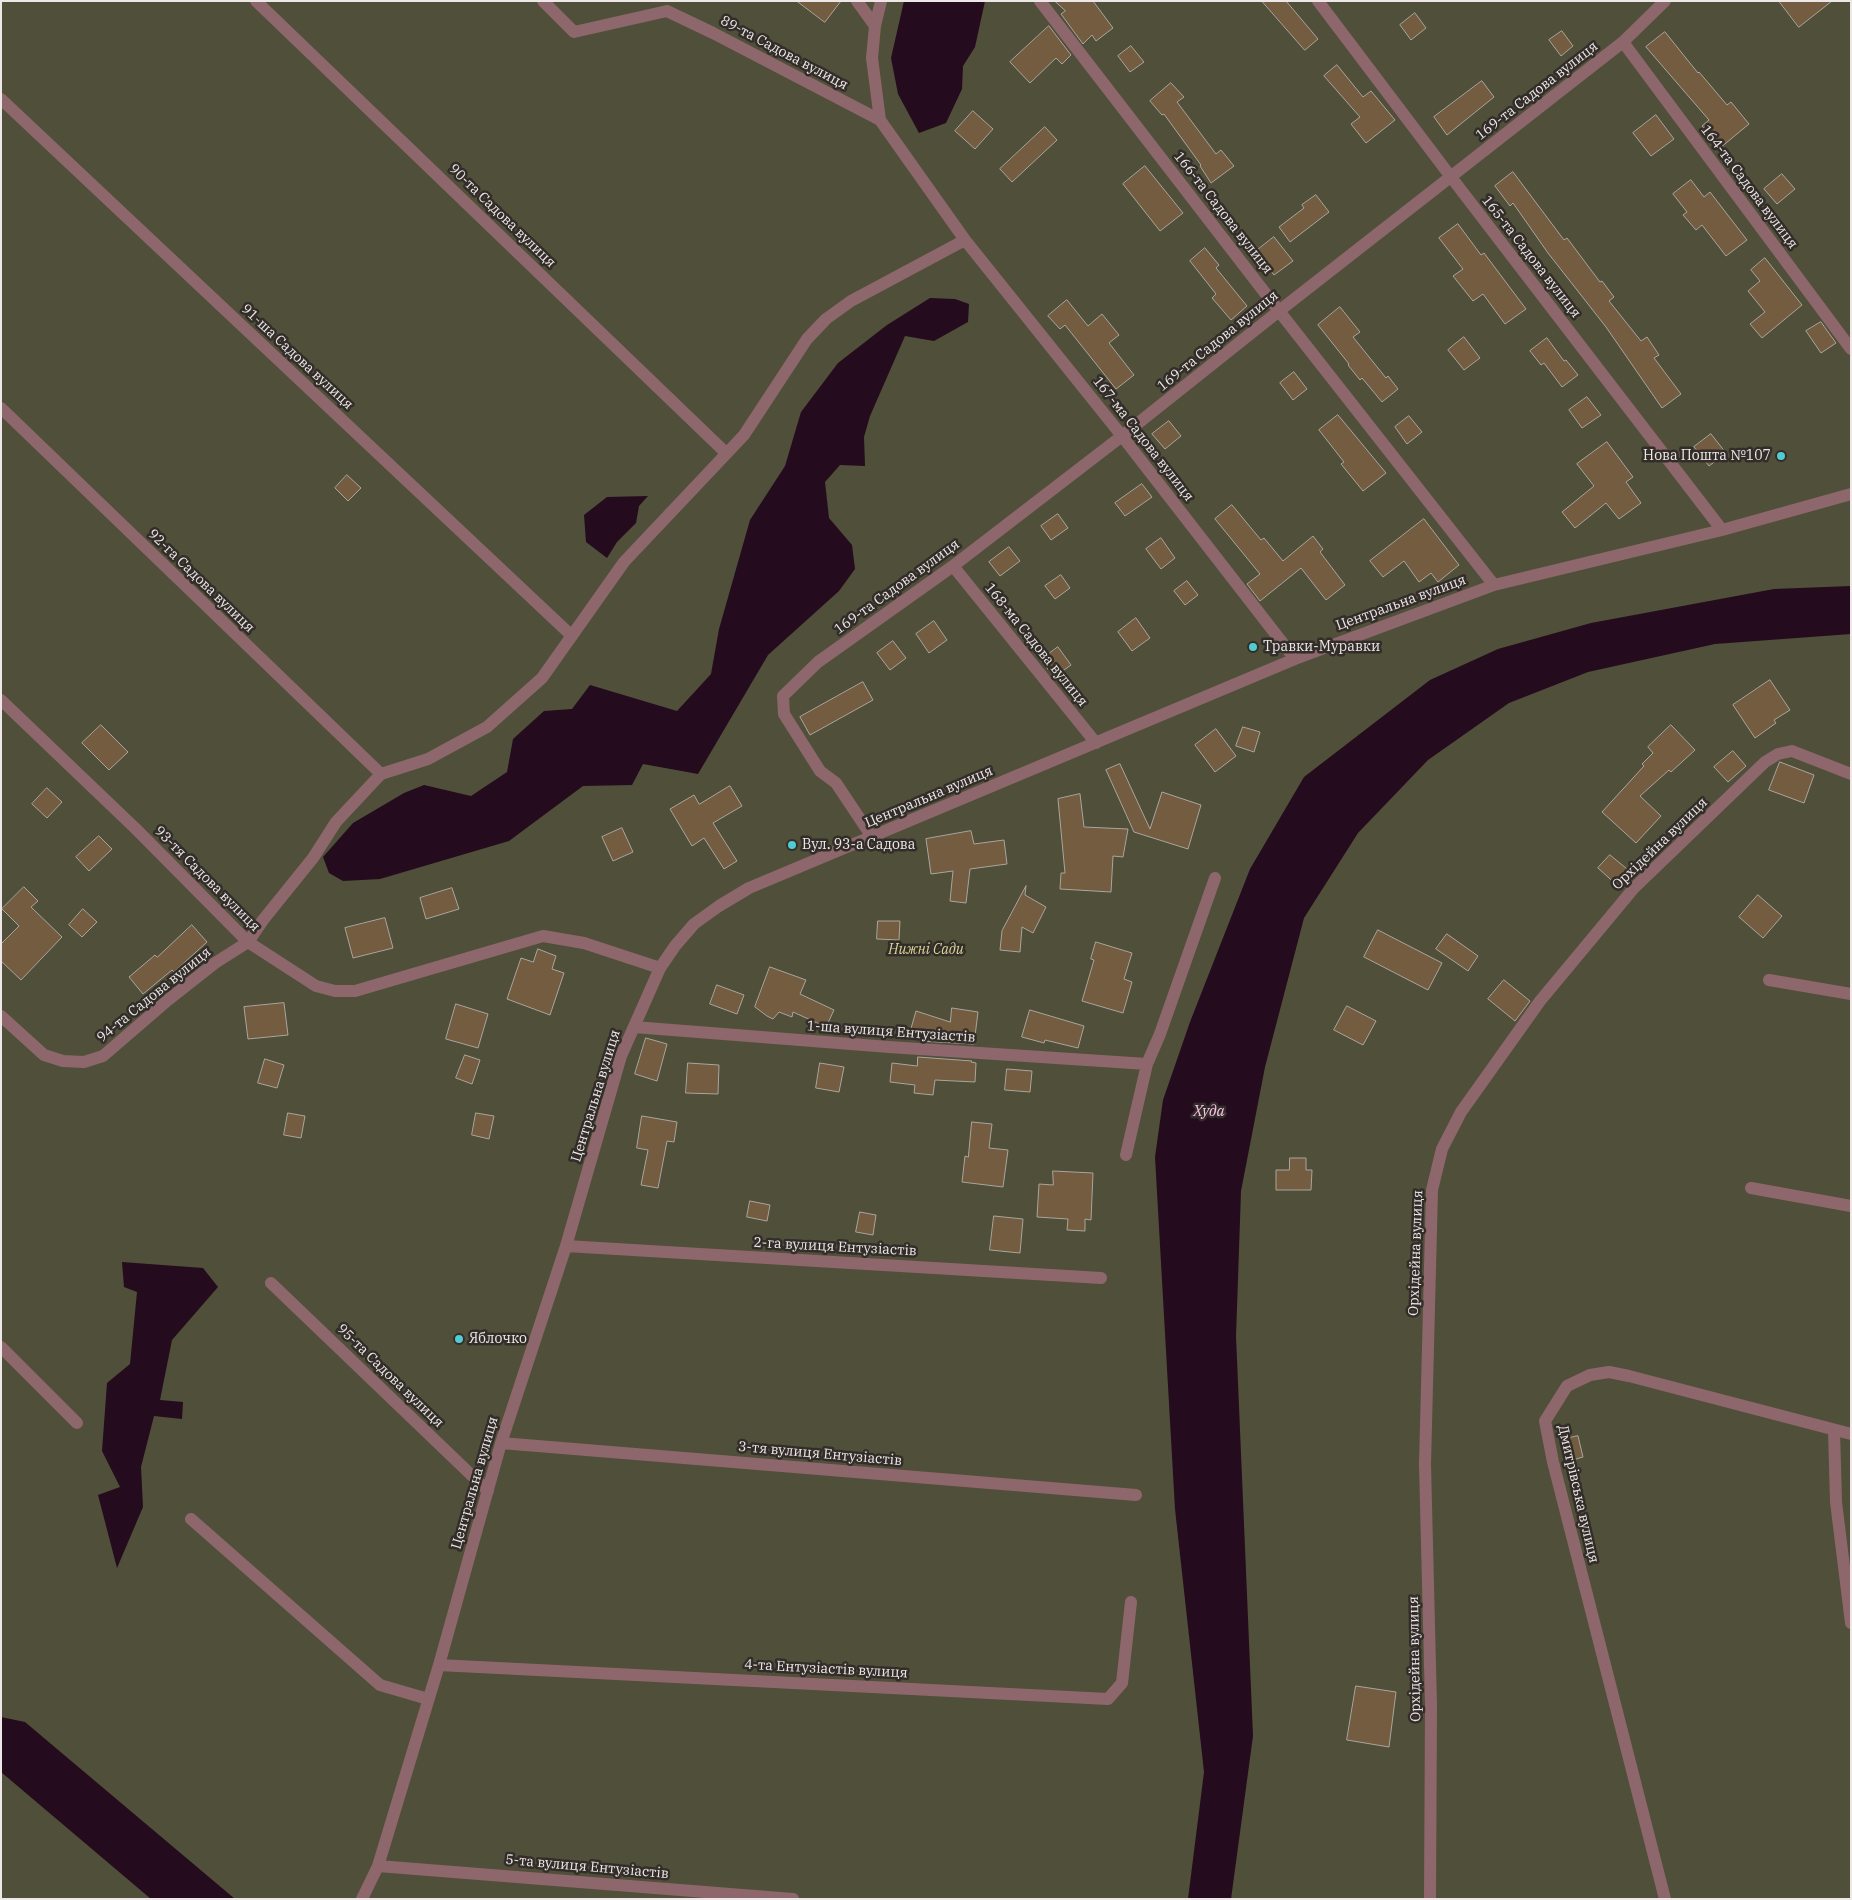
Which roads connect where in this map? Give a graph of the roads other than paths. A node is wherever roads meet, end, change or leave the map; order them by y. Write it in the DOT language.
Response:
graph roads {
  1 [pos="256,1"];
  2 [pos="542,1"];
  3 [pos="857,1"];
  4 [pos="881,1"];
  5 [pos="1040,1"];
  6 [pos="1318,1"];
  7 [pos="1665,1"];
  8 [pos="875,26"];
  9 [pos="1623,42"];
  10 [pos="1,99"];
  11 [pos="880,120"];
  12 [pos="1451,177"];
  13 [pos="965,240"];
  14 [pos="1279,311"];
  15 [pos="1851,349"];
  16 [pos="1,408"];
  17 [pos="1122,436"];
  18 [pos="726,452"];
  19 [pos="1851,494"];
  20 [pos="1722,530"];
  21 [pos="953,566"];
  22 [pos="1494,585"];
  23 [pos="572,636"];
  24 [pos="1295,659"];
  25 [pos="1,700"];
  26 [pos="1096,742"];
  27 [pos="381,774"];
  28 [pos="1851,774"];
  29 [pos="872,837"];
  30 [pos="1215,878"];
  31 [pos="248,942"];
  32 [pos="660,968"];
  33 [pos="1769,980"];
  34 [pos="1851,994"];
  35 [pos="1,1016"];
  36 [pos="634,1027"];
  37 [pos="1147,1064"];
  38 [pos="1126,1155"];
  39 [pos="1751,1188"];
  40 [pos="1851,1206"];
  41 [pos="566,1246"];
  42 [pos="1101,1278"];
  43 [pos="271,1283"];
  44 [pos="1,1347"];
  45 [pos="77,1423"];
  46 [pos="1834,1430"];
  47 [pos="1851,1434"];
  48 [pos="501,1443"];
  49 [pos="488,1491"];
  50 [pos="1136,1495"];
  51 [pos="191,1519"];
  52 [pos="1131,1602"];
  53 [pos="1851,1623"];
  54 [pos="439,1665"];
  55 [pos="428,1699"];
  56 [pos="378,1866"];
  57 [pos="362,1899"];
  58 [pos="793,1899"];
  59 [pos="1430,1899"];
  60 [pos="1665,1899"];
  1 -- 18 [label="street, 90-та Садова вулиця"];
  2 -- 11 [label="street, 89-та Садова вулиця"];
  3 -- 8 [label="street"];
  4 -- 8 [label="street"];
  5 -- 14 [label="street, 166-та Садова вулиця"];
  6 -- 12 [label="street, 165-та Садова вулиця"];
  7 -- 9 [label="street, 169-та Садова вулиця"];
  8 -- 11 [label="street"];
  9 -- 12 [label="street, 169-та Садова вулиця"];
  9 -- 15 [label="street, 164-та Садова вулиця"];
  10 -- 23 [label="street, 91-ша Садова вулиця"];
  11 -- 13 [label="street, 89-та Садова вулиця"];
  12 -- 14 [label="street, 169-та Садова вулиця"];
  12 -- 20 [label="street, 165-та Садова вулиця"];
  13 -- 17 [label="street, 167-ма Садова вулиця"];
  13 -- 18 [label="street"];
  14 -- 17 [label="street, 169-та Садова вулиця"];
  14 -- 22 [label="street, 166-та Садова вулиця"];
  16 -- 27 [label="street, 92-га Садова вулиця"];
  17 -- 21 [label="street, 169-та Садова вулиця"];
  17 -- 24 [label="street, 167-ма Садова вулиця"];
  18 -- 23 [label="street"];
  19 -- 20 [label="street, Центральна вулиця"];
  20 -- 22 [label="street, Центральна вулиця"];
  21 -- 26 [label="street, 168-ма Садова вулиця"];
  21 -- 29 [label="street, 169-та Садова вулиця"];
  22 -- 24 [label="street, Центральна вулиця"];
  23 -- 27 [label="street"];
  24 -- 26 [label="street, Центральна вулиця"];
  25 -- 31 [label="street, 93-тя Садова вулиця"];
  26 -- 29 [label="street, Центральна вулиця"];
  27 -- 31 [label="street"];
  28 -- 59 [label="street, Орхідейна вулиця"];
  29 -- 32 [label="street, Центральна вулиця"];
  30 -- 37 [label="street"];
  31 -- 32 [label="street, 93-тя Садова вулиця"];
  31 -- 35 [label="street, 94-та Садова вулиця"];
  32 -- 36 [label="street, Центральна вулиця"];
  33 -- 34 [label="street"];
  36 -- 37 [label="street, 1-ша вулиця Ентузіастів"];
  36 -- 41 [label="street, Центральна вулиця"];
  37 -- 38 [label="street"];
  39 -- 40 [label="street"];
  41 -- 42 [label="street, 2-га вулиця Ентузіастів"];
  41 -- 48 [label="street, Центральна вулиця"];
  43 -- 49 [label="street, 95-та Садова вулиця"];
  44 -- 45 [label="street"];
  46 -- 47 [label="street, Дмитрівська вулиця"];
  46 -- 53 [label="street"];
  46 -- 60 [label="street, Дмитрівська вулиця"];
  48 -- 49 [label="street, Центральна вулиця"];
  48 -- 50 [label="street, 3-тя вулиця Ентузіастів"];
  49 -- 54 [label="street, Центральна вулиця"];
  51 -- 55 [label="street"];
  52 -- 54 [label="street, 4-та Ентузіастів вулиця"];
  54 -- 55 [label="street, Центральна вулиця"];
  55 -- 56 [label="street, Центральна вулиця"];
  56 -- 57 [label="street, Центральна вулиця"];
  56 -- 58 [label="street, 5-та вулиця Ентузіастів"];
}
